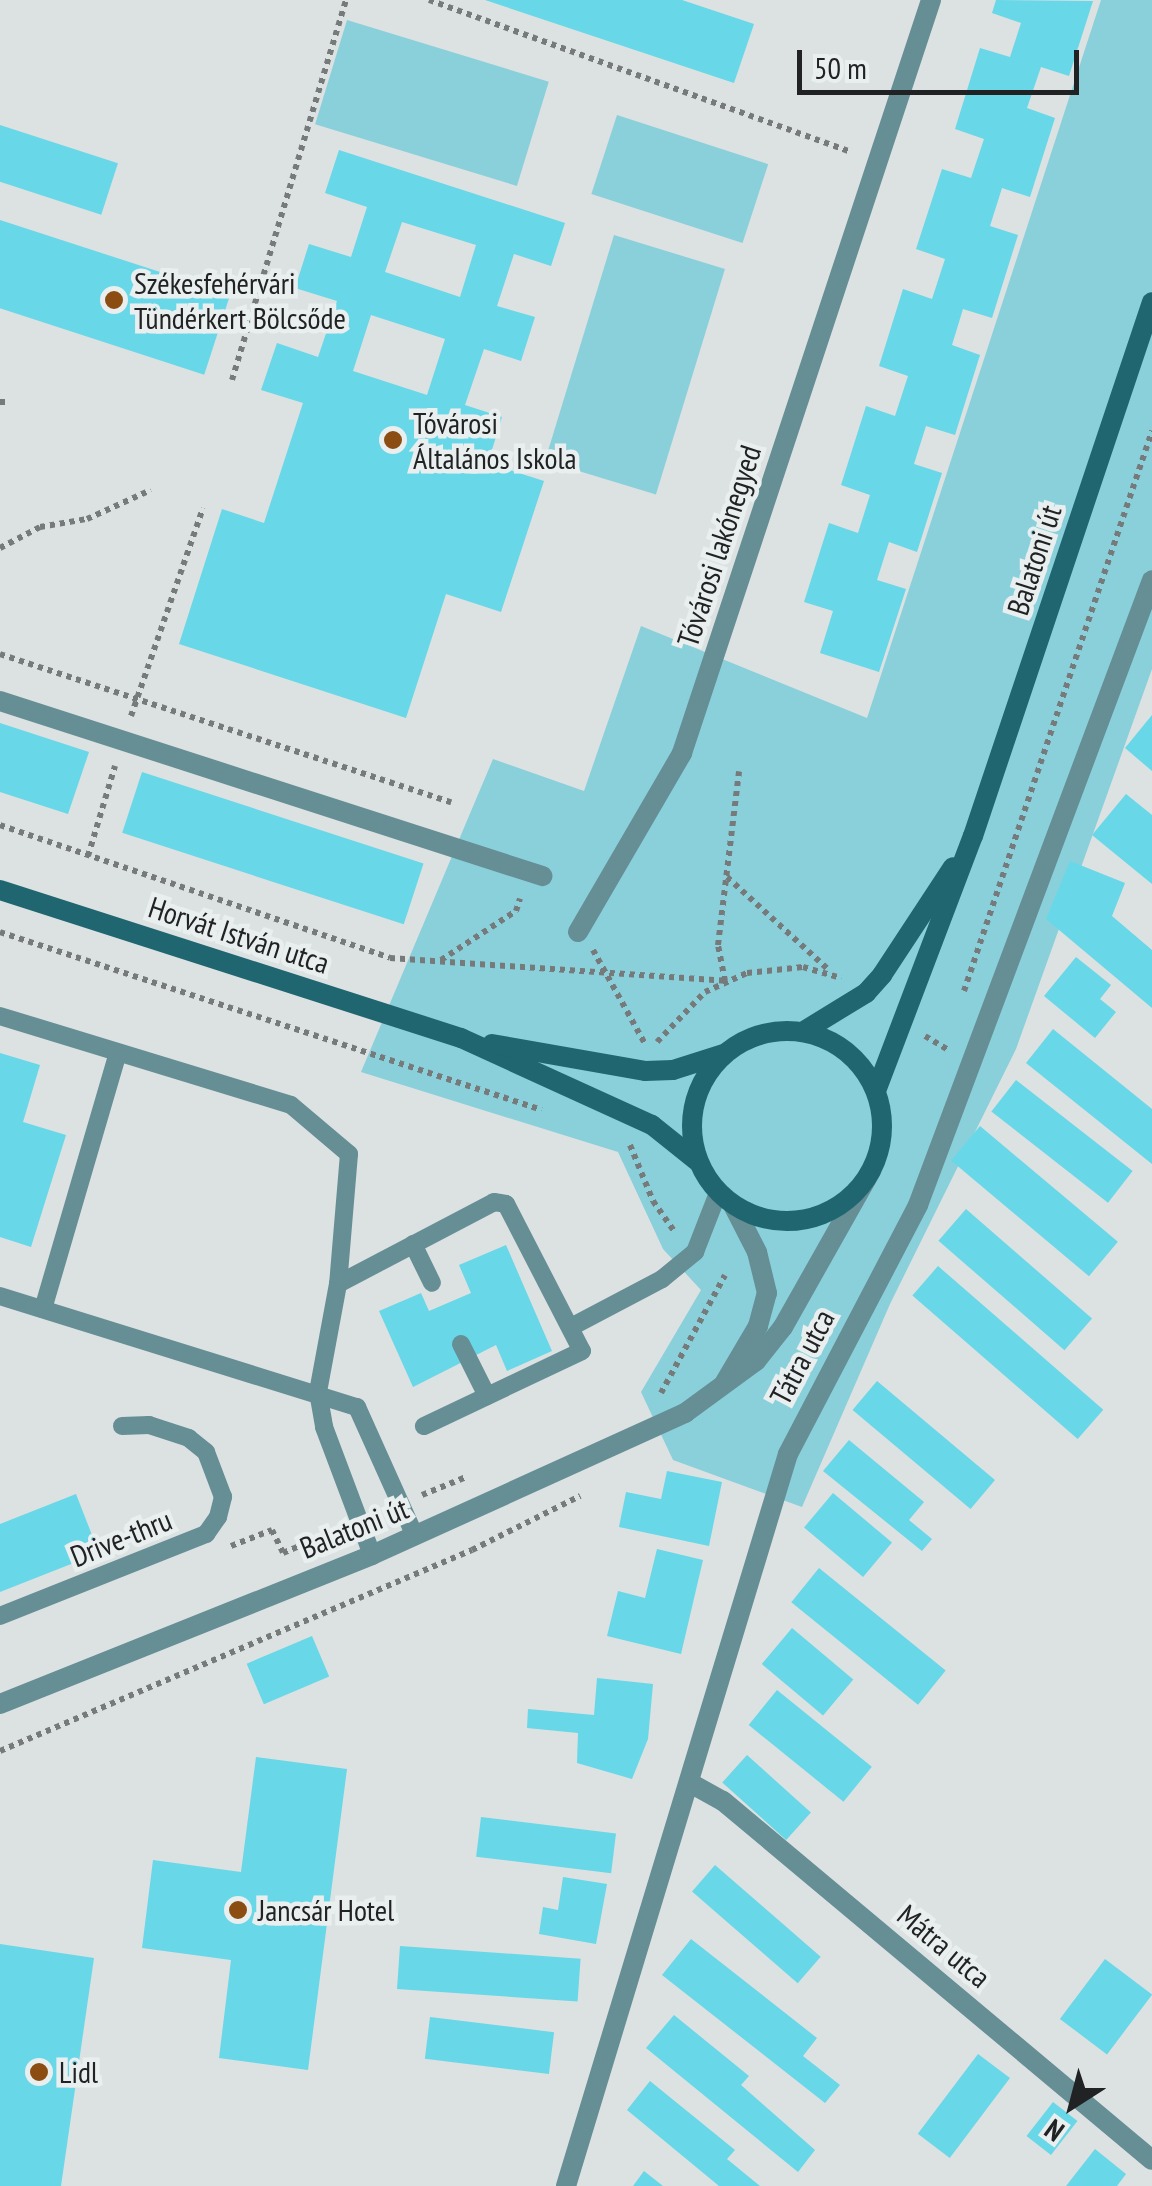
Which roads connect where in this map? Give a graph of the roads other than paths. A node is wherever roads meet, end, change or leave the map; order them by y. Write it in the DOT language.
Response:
graph roads {
  1 [pos="932,0"];
  2 [pos="1152,302"];
  3 [pos="1152,580"];
  4 [pos="0,701"];
  5 [pos="973,836"];
  6 [pos="535,874"];
  7 [pos="0,890"];
  8 [pos="578,932"];
  9 [pos="0,1016"];
  10 [pos="804,1031"];
  11 [pos="460,1038"];
  12 [pos="118,1052"];
  13 [pos="729,1052"];
  14 [pos="876,1091"];
  15 [pos="697,1161"];
  16 [pos="871,1171"];
  17 [pos="726,1199"];
  18 [pos="413,1244"];
  19 [pos="432,1283"];
  20 [pos="338,1284"];
  21 [pos="0,1296"];
  22 [pos="43,1308"];
  23 [pos="571,1327"];
  24 [pos="461,1344"];
  25 [pos="722,1388"];
  26 [pos="318,1392"];
  27 [pos="487,1396"];
  28 [pos="122,1426"];
  29 [pos="424,1426"];
  30 [pos="415,1536"];
  31 [pos="372,1555"];
  32 [pos="0,1616"];
  33 [pos="0,1704"];
  34 [pos="692,1784"];
  35 [pos="1152,2160"];
  36 [pos="566,2186"];
  1 -- 8 [label="street, Tóvárosi lakónegyed"];
  2 -- 5 [label="main road, Balatoni út"];
  3 -- 34 [label="street, Tátra utca"];
  4 -- 6 [label="street"];
  5 -- 10 [label="main road, Balatoni út"];
  5 -- 14 [label="main road, Balatoni út"];
  7 -- 11 [label="main road, Horvát István utca"];
  9 -- 12 [label="lane"];
  10 -- 13 [label="main road"];
  10 -- 14 [label="main road"];
  11 -- 13 [label="main road, Horvát István utca"];
  11 -- 15 [label="main road, Horvát István utca"];
  12 -- 20 [label="lane"];
  12 -- 22 [label="lane"];
  13 -- 15 [label="main road"];
  14 -- 16 [label="main road"];
  15 -- 17 [label="main road"];
  16 -- 17 [label="main road"];
  16 -- 25 [label="street, Balatoni út"];
  17 -- 23 [label="lane"];
  17 -- 25 [label="street, Balatoni út"];
  18 -- 19 [label="lane"];
  18 -- 20 [label="lane"];
  18 -- 23 [label="lane"];
  20 -- 26 [label="lane"];
  21 -- 22 [label="lane"];
  22 -- 26 [label="lane"];
  23 -- 27 [label="lane"];
  24 -- 27 [label="lane"];
  25 -- 30 [label="street, Balatoni út"];
  26 -- 30 [label="lane"];
  26 -- 31 [label="lane"];
  27 -- 29 [label="lane"];
  28 -- 32 [label="lane, Drive-thru"];
  30 -- 31 [label="street, Balatoni út"];
  31 -- 33 [label="street, Balatoni út"];
  34 -- 35 [label="street, Mátra utca"];
  34 -- 36 [label="street, Tátra utca"];
}
